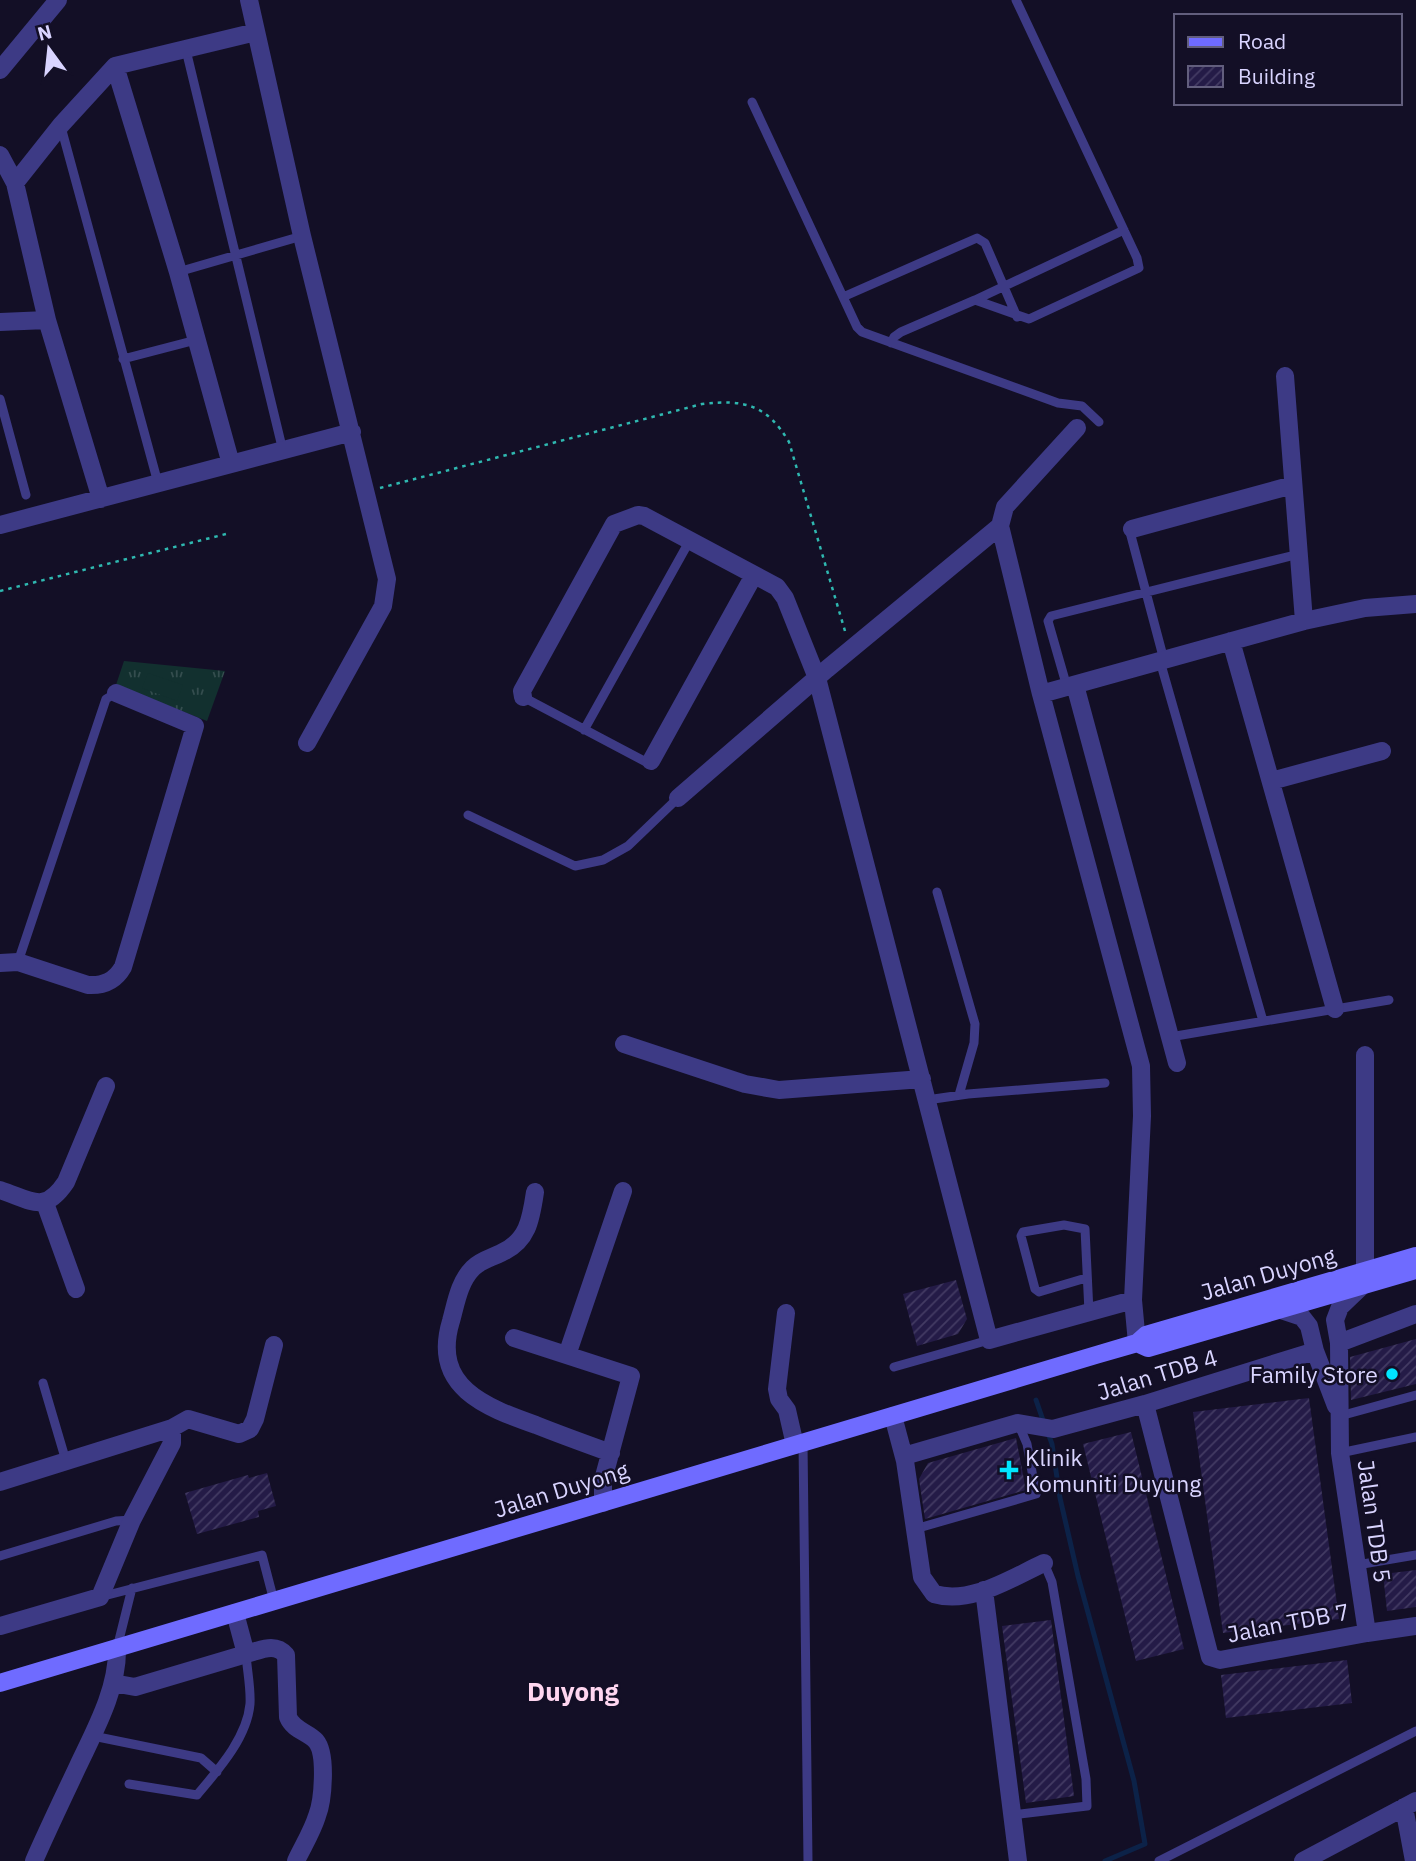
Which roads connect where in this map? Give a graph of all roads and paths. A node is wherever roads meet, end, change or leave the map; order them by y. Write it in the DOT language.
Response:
graph roads {
  1 [pos="58,0"];
  2 [pos="249,0"];
  3 [pos="1016,0"];
  4 [pos="256,32"];
  5 [pos="186,50"];
  6 [pos="115,66"];
  7 [pos="0,71"];
  8 [pos="752,102"];
  9 [pos="61,125"];
  10 [pos="0,155"];
  11 [pos="15,183"];
  12 [pos="1124,230"];
  13 [pos="302,236"];
  14 [pos="235,256"];
  15 [pos="178,272"];
  16 [pos="1003,287"];
  17 [pos="843,297"];
  18 [pos="975,300"];
  19 [pos="1017,317"];
  20 [pos="47,320"];
  21 [pos="0,322"];
  22 [pos="196,340"];
  23 [pos="891,343"];
  24 [pos="123,359"];
  25 [pos="1285,376"];
  26 [pos="0,399"];
  27 [pos="1099,422"];
  28 [pos="1077,428"];
  29 [pos="352,432"];
  30 [pos="283,451"];
  31 [pos="230,464"];
  32 [pos="158,483"];
  33 [pos="1293,485"];
  34 [pos="26,495"];
  35 [pos="368,496"];
  36 [pos="101,499"];
  37 [pos="0,525"];
  38 [pos="1000,526"];
  39 [pos="1132,529"];
  40 [pos="226,534"];
  41 [pos="690,540"];
  42 [pos="1299,554"];
  43 [pos="754,575"];
  44 [pos="0,591"];
  45 [pos="1146,592"];
  46 [pos="1416,604"];
  47 [pos="1304,621"];
  48 [pos="1231,641"];
  49 [pos="849,651"];
  50 [pos="1162,660"];
  51 [pos="822,674"];
  52 [pos="1071,686"];
  53 [pos="116,693"];
  54 [pos="1041,694"];
  55 [pos="523,697"];
  56 [pos="584,730"];
  57 [pos="307,743"];
  58 [pos="1382,751"];
  59 [pos="651,761"];
  60 [pos="1271,781"];
  61 [pos="678,797"];
  62 [pos="468,815"];
  63 [pos="937,892"];
  64 [pos="9,962"];
  65 [pos="1389,1000"];
  66 [pos="1335,1009"];
  67 [pos="1263,1021"];
  68 [pos="1170,1037"];
  69 [pos="625,1044"];
  70 [pos="1365,1055"];
  71 [pos="1177,1063"];
  72 [pos="922,1079"];
  73 [pos="1105,1083"];
  74 [pos="106,1086"];
  75 [pos="959,1095"];
  76 [pos="927,1100"];
  77 [pos="0,1190"];
  78 [pos="623,1191"];
  79 [pos="536,1192"];
  80 [pos="45,1203"];
  81 [pos="1416,1256"];
  82 [pos="1416,1270"];
  83 [pos="1086,1278"];
  84 [pos="1364,1278"];
  85 [pos="76,1289"];
  86 [pos="1133,1300"];
  87 [pos="1281,1310"];
  88 [pos="1088,1312"];
  89 [pos="786,1313"];
  90 [pos="1416,1314"];
  91 [pos="514,1338"];
  92 [pos="989,1340"];
  93 [pos="1137,1343"];
  94 [pos="1339,1343"];
  95 [pos="274,1345"];
  96 [pos="1315,1351"];
  97 [pos="567,1355"];
  98 [pos="894,1367"];
  99 [pos="43,1383"];
  100 [pos="1416,1395"];
  101 [pos="1145,1404"];
  102 [pos="892,1416"];
  103 [pos="1340,1416"];
  104 [pos="1018,1423"];
  105 [pos="172,1427"];
  106 [pos="1416,1437"];
  107 [pos="799,1444"];
  108 [pos="611,1453"];
  109 [pos="1340,1453"];
  110 [pos="904,1456"];
  111 [pos="66,1461"];
  112 [pos="0,1482"];
  113 [pos="603,1503"];
  114 [pos="132,1520"];
  115 [pos="915,1530"];
  116 [pos="1416,1555"];
  117 [pos="0,1556"];
  118 [pos="1044,1563"];
  119 [pos="1357,1565"];
  120 [pos="132,1588"];
  121 [pos="984,1590"];
  122 [pos="100,1597"];
  123 [pos="274,1601"];
  124 [pos="235,1613"];
  125 [pos="0,1626"];
  126 [pos="1416,1626"];
  127 [pos="1367,1633"];
  128 [pos="117,1648"];
  129 [pos="246,1654"];
  130 [pos="0,1683"];
  131 [pos="113,1683"];
  132 [pos="1416,1731"];
  133 [pos="93,1736"];
  134 [pos="217,1772"];
  135 [pos="129,1784"];
  136 [pos="1410,1804"];
  137 [pos="1012,1815"];
  138 [pos="34,1861"];
  139 [pos="296,1861"];
  140 [pos="808,1861"];
  141 [pos="1018,1861"];
  142 [pos="1159,1861"];
  143 [pos="1303,1861"];
  144 [pos="1414,1861"];
  1 -- 7 [label="street"];
  2 -- 4 [label="street"];
  3 -- 12 [label="lane"];
  4 -- 5 [label="street"];
  4 -- 13 [label="street"];
  5 -- 6 [label="street"];
  5 -- 14 [label="lane"];
  6 -- 9 [label="street"];
  6 -- 15 [label="street"];
  8 -- 17 [label="lane"];
  9 -- 11 [label="street"];
  9 -- 24 [label="lane"];
  10 -- 11 [label="street"];
  11 -- 20 [label="street"];
  12 -- 16 [label="lane"];
  12 -- 19 [label="lane"];
  13 -- 14 [label="lane"];
  13 -- 29 [label="street"];
  14 -- 15 [label="lane"];
  14 -- 30 [label="lane"];
  15 -- 22 [label="street"];
  16 -- 17 [label="lane"];
  16 -- 18 [label="lane"];
  16 -- 19 [label="lane"];
  17 -- 23 [label="lane"];
  18 -- 19 [label="lane"];
  18 -- 23 [label="lane"];
  20 -- 21 [label="street"];
  20 -- 36 [label="street"];
  22 -- 24 [label="lane"];
  22 -- 31 [label="street"];
  23 -- 27 [label="lane"];
  24 -- 32 [label="lane"];
  25 -- 33 [label="street"];
  26 -- 34 [label="lane"];
  28 -- 38 [label="street"];
  29 -- 30 [label="street"];
  29 -- 35 [label="street"];
  30 -- 31 [label="street"];
  31 -- 32 [label="street"];
  32 -- 36 [label="street"];
  33 -- 39 [label="street"];
  33 -- 42 [label="street"];
  35 -- 49 [label="path"];
  35 -- 57 [label="street"];
  36 -- 37 [label="street"];
  38 -- 49 [label="street"];
  38 -- 54 [label="street"];
  39 -- 45 [label="lane"];
  40 -- 44 [label="path"];
  41 -- 43 [label="street"];
  41 -- 55 [label="street"];
  41 -- 56 [label="lane"];
  42 -- 45 [label="lane"];
  42 -- 47 [label="street"];
  43 -- 51 [label="street"];
  43 -- 59 [label="street"];
  45 -- 50 [label="lane"];
  45 -- 52 [label="lane"];
  46 -- 47 [label="street"];
  47 -- 48 [label="street"];
  48 -- 50 [label="street"];
  48 -- 60 [label="street"];
  49 -- 51 [label="street"];
  50 -- 52 [label="street"];
  50 -- 67 [label="lane"];
  51 -- 61 [label="street"];
  51 -- 72 [label="street"];
  52 -- 54 [label="street"];
  52 -- 68 [label="street"];
  53 -- 64 [label="lane"];
  53 -- 64 [label="street"];
  54 -- 86 [label="street"];
  55 -- 56 [label="lane"];
  56 -- 59 [label="lane"];
  58 -- 60 [label="street"];
  60 -- 66 [label="street"];
  61 -- 62 [label="lane"];
  63 -- 75 [label="lane"];
  65 -- 66 [label="lane"];
  66 -- 67 [label="lane"];
  67 -- 68 [label="lane"];
  68 -- 71 [label="street"];
  69 -- 72 [label="street"];
  70 -- 84 [label="street"];
  72 -- 76 [label="street"];
  73 -- 75 [label="lane"];
  74 -- 80 [label="street"];
  75 -- 76 [label="lane"];
  76 -- 92 [label="street"];
  77 -- 80 [label="street"];
  78 -- 97 [label="street"];
  79 -- 108 [label="street"];
  80 -- 85 [label="street"];
  81 -- 84 [label="main road, Jalan Duyong"];
  82 -- 84 [label="main road, Jalan Duyong"];
  83 -- 83 [label="lane"];
  83 -- 88 [label="lane"];
  84 -- 87 [label="main road, Jalan Duyong"];
  84 -- 93 [label="main road, Jalan Duyong"];
  84 -- 94 [label="street, Jalan TDB 5"];
  86 -- 88 [label="street"];
  86 -- 93 [label="street"];
  87 -- 93 [label="main road, Jalan Duyong"];
  87 -- 96 [label="street"];
  88 -- 92 [label="street"];
  89 -- 107 [label="street"];
  90 -- 94 [label="street"];
  91 -- 97 [label="street"];
  92 -- 98 [label="lane"];
  93 -- 102 [label="main road, Jalan Duyong"];
  94 -- 103 [label="street, Jalan TDB 5"];
  95 -- 105 [label="street"];
  96 -- 101 [label="street, Jalan TDB 4"];
  96 -- 103 [label="street"];
  97 -- 108 [label="street"];
  99 -- 111 [label="lane"];
  100 -- 103 [label="lane"];
  101 -- 104 [label="street, Jalan TDB 4"];
  101 -- 127 [label="street, Jalan TDB 7"];
  102 -- 107 [label="main road, Jalan Duyong"];
  102 -- 110 [label="street"];
  103 -- 109 [label="street, Jalan TDB 5"];
  104 -- 110 [label="street"];
  104 -- 115 [label="lane"];
  105 -- 111 [label="street"];
  105 -- 114 [label="street"];
  106 -- 109 [label="lane"];
  107 -- 113 [label="main road, Jalan Duyong"];
  107 -- 140 [label="lane"];
  108 -- 113 [label="street"];
  109 -- 119 [label="street, Jalan TDB 5"];
  110 -- 115 [label="street"];
  111 -- 112 [label="street"];
  113 -- 123 [label="main road, Jalan Duyong"];
  114 -- 117 [label="lane"];
  114 -- 122 [label="street"];
  115 -- 121 [label="street"];
  116 -- 119 [label="lane"];
  118 -- 121 [label="street"];
  118 -- 137 [label="lane"];
  119 -- 127 [label="street, Jalan TDB 5"];
  120 -- 122 [label="lane"];
  120 -- 123 [label="lane"];
  120 -- 128 [label="lane"];
  121 -- 137 [label="street"];
  122 -- 125 [label="street"];
  123 -- 124 [label="main road, Jalan Duyong"];
  124 -- 128 [label="main road, Jalan Duyong"];
  124 -- 129 [label="street"];
  126 -- 127 [label="street, Jalan TDB 7"];
  128 -- 130 [label="main road, Jalan Duyong"];
  128 -- 131 [label="street"];
  129 -- 131 [label="street"];
  129 -- 134 [label="lane"];
  129 -- 139 [label="street"];
  131 -- 133 [label="street"];
  132 -- 142 [label="lane"];
  133 -- 134 [label="lane"];
  133 -- 138 [label="street"];
  134 -- 135 [label="lane"];
  136 -- 143 [label="street"];
  136 -- 144 [label="street"];
  137 -- 141 [label="street"];
}
